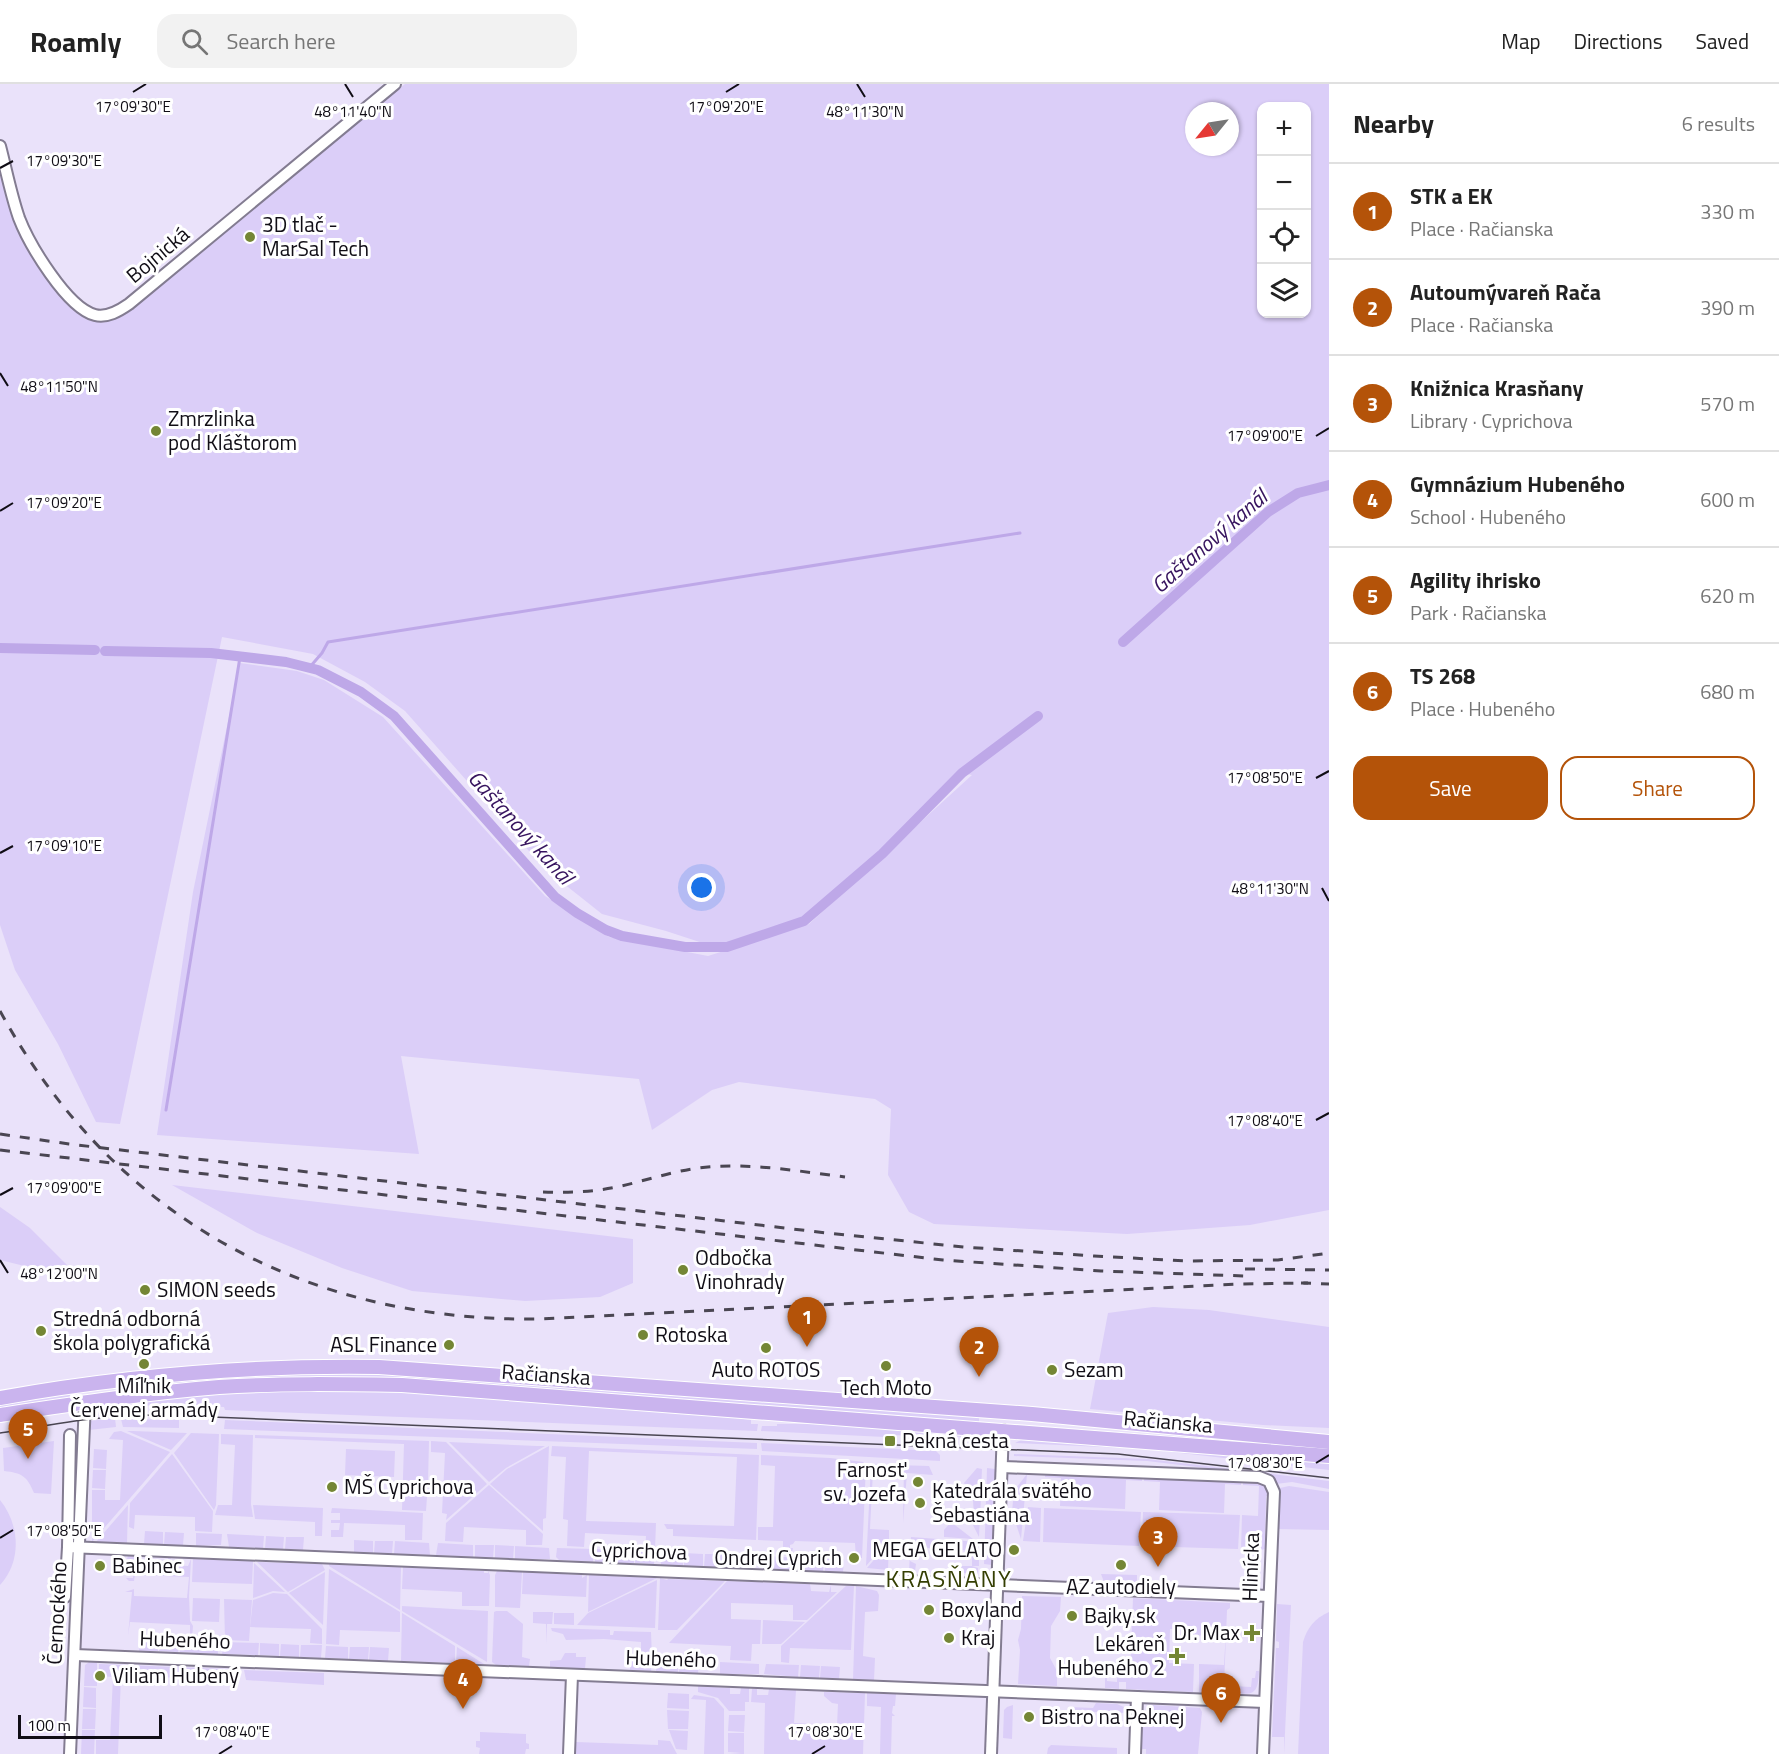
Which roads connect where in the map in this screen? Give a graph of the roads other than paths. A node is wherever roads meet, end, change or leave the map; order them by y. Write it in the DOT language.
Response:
graph roads {
  1 [pos="395,84"];
  2 [pos="0,146"];
  3 [pos="85,1384"];
  4 [pos="0,1398"];
  5 [pos="85,1402"];
  6 [pos="982,1411"];
  7 [pos="1032,1414"];
  8 [pos="0,1415"];
  9 [pos="1003,1430"];
  10 [pos="70,1436"];
  11 [pos="1329,1442"];
  12 [pos="1329,1456"];
  13 [pos="1002,1467"];
  14 [pos="73,1548"];
  15 [pos="997,1585"];
  16 [pos="1269,1596"];
  17 [pos="64,1597"];
  18 [pos="75,1655"];
  19 [pos="572,1675"];
  20 [pos="993,1691"];
  21 [pos="1137,1697"];
  22 [pos="1265,1702"];
  23 [pos="70,1754"];
  24 [pos="569,1754"];
  25 [pos="991,1754"];
  26 [pos="1135,1754"];
  27 [pos="1263,1754"];
  1 -- 2 [label="street, Bojnická"];
  3 -- 4 [label="main road, Račianska"];
  3 -- 5 [label="main road"];
  3 -- 6 [label="main road, Račianska"];
  5 -- 8 [label="main road, Račianska"];
  5 -- 9 [label="main road, Račianska"];
  5 -- 14 [label="street, Černockého"];
  6 -- 7 [label="main road, Račianska"];
  6 -- 9 [label="main road"];
  7 -- 9 [label="main road"];
  7 -- 11 [label="main road, Račianska"];
  9 -- 12 [label="main road, Račianska"];
  9 -- 13 [label="street"];
  10 -- 14 [label="street"];
  13 -- 15 [label="street"];
  13 -- 16 [label="street, Hlinícka"];
  14 -- 15 [label="street, Cyprichova"];
  14 -- 17 [label="street"];
  14 -- 18 [label="street, Černockého"];
  15 -- 16 [label="street, Cyprichova"];
  15 -- 20 [label="street"];
  16 -- 22 [label="street, Hlinícka"];
  18 -- 19 [label="street, Hubeného"];
  18 -- 23 [label="street, Černockého"];
  19 -- 20 [label="street, Hubeného"];
  19 -- 24 [label="street"];
  20 -- 21 [label="street, Hubeného"];
  20 -- 25 [label="street"];
  21 -- 22 [label="street, Hubeného"];
  21 -- 26 [label="street"];
  22 -- 27 [label="street, Hlinícka"];
}
